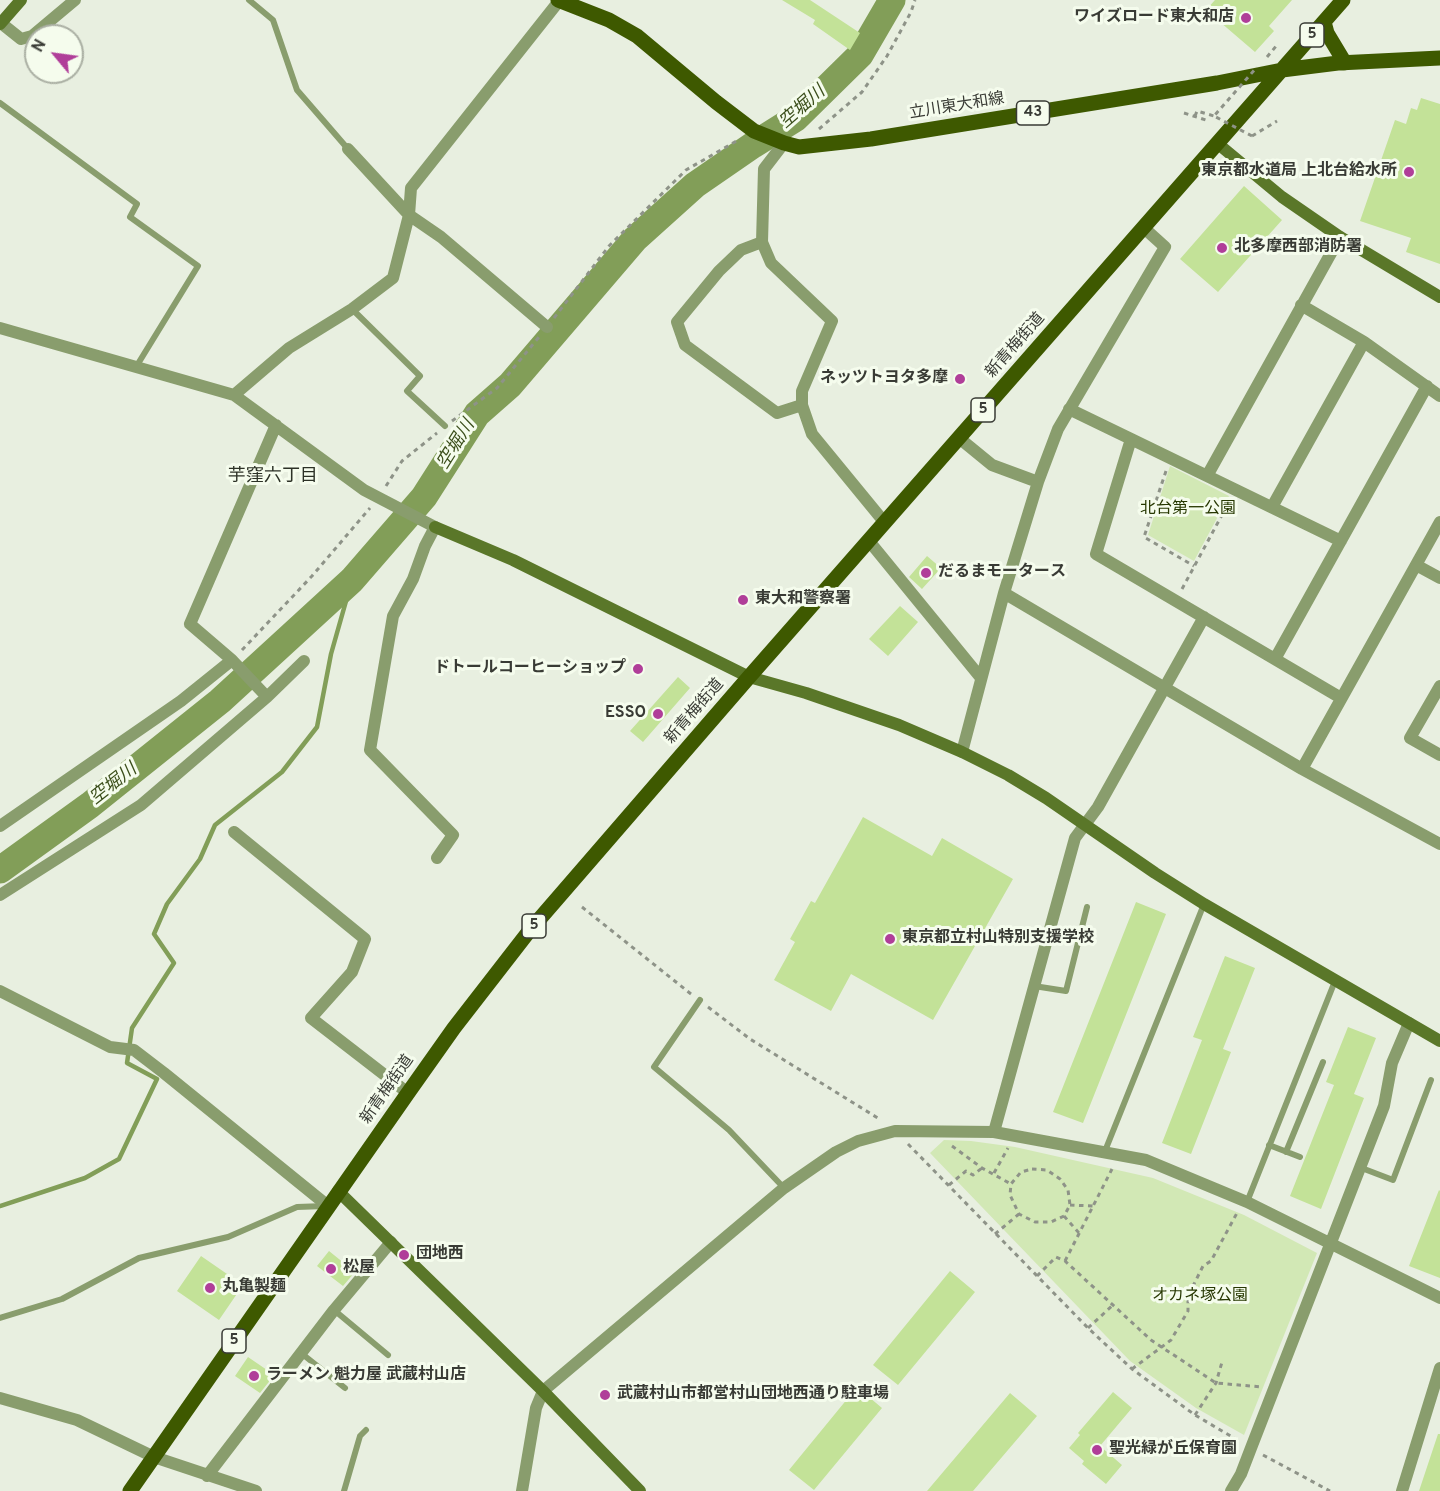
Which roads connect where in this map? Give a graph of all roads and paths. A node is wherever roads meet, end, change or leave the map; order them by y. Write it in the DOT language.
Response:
graph roads {
  1 [pos="21,0"];
  2 [pos="75,0"];
  3 [pos="249,0"];
  4 [pos="915,0"];
  5 [pos="1342,0"];
  6 [pos="559,1"];
  7 [pos="585,4"];
  8 [pos="1324,22"];
  9 [pos="0,23"];
  10 [pos="1440,58"];
  11 [pos="1345,63"];
  12 [pos="1257,68"];
  13 [pos="1282,70"];
  14 [pos="0,103"];
  15 [pos="1184,113"];
  16 [pos="1195,116"];
  17 [pos="1214,116"];
  18 [pos="1206,120"];
  19 [pos="1277,121"];
  20 [pos="754,131"];
  21 [pos="784,143"];
  22 [pos="1217,143"];
  23 [pos="799,147"];
  24 [pos="348,149"];
  25 [pos="409,215"];
  26 [pos="1144,228"];
  27 [pos="1340,237"];
  28 [pos="762,242"];
  29 [pos="1440,297"];
  30 [pos="1301,305"];
  31 [pos="352,309"];
  32 [pos="548,327"];
  33 [pos="0,328"];
  34 [pos="1364,342"];
  35 [pos="136,367"];
  36 [pos="1427,386"];
  37 [pos="234,395"];
  38 [pos="1440,396"];
  39 [pos="802,405"];
  40 [pos="1069,409"];
  41 [pos="276,425"];
  42 [pos="445,426"];
  43 [pos="959,438"];
  44 [pos="1131,439"];
  45 [pos="1170,458"];
  46 [pos="1207,476"];
  47 [pos="1038,482"];
  48 [pos="1236,490"];
  49 [pos="381,499"];
  50 [pos="1272,507"];
  51 [pos="1440,522"];
  52 [pos="885,523"];
  53 [pos="435,527"];
  54 [pos="869,541"];
  55 [pos="1341,541"];
  56 [pos="1416,565"];
  57 [pos="1194,566"];
  58 [pos="1440,578"];
  59 [pos="1004,593"];
  60 [pos="1176,601"];
  61 [pos="1204,617"];
  62 [pos="1275,659"];
  63 [pos="232,660"];
  64 [pos="304,661"];
  65 [pos="749,677"];
  66 [pos="981,678"];
  67 [pos="1440,686"];
  68 [pos="1165,689"];
  69 [pos="267,697"];
  70 [pos="1341,698"];
  71 [pos="962,752"];
  72 [pos="1440,755"];
  73 [pos="1302,769"];
  74 [pos="1084,825"];
  75 [pos="0,826"];
  76 [pos="234,832"];
  77 [pos="1439,842"];
  78 [pos="437,858"];
  79 [pos="0,895"];
  80 [pos="1204,904"];
  81 [pos="582,907"];
  82 [pos="1087,907"];
  83 [pos="1335,981"];
  84 [pos="1034,986"];
  85 [pos="0,991"];
  86 [pos="700,1000"];
  87 [pos="1409,1023"];
  88 [pos="1440,1041"];
  89 [pos="1323,1062"];
  90 [pos="1431,1080"];
  91 [pos="408,1093"];
  92 [pos="895,1131"];
  93 [pos="994,1132"];
  94 [pos="944,1140"];
  95 [pos="1269,1145"];
  96 [pos="1009,1146"];
  97 [pos="1105,1151"];
  98 [pos="1286,1152"];
  99 [pos="1300,1157"];
  100 [pos="1359,1167"];
  101 [pos="981,1168"];
  102 [pos="1112,1169"];
  103 [pos="994,1173"];
  104 [pos="1011,1184"];
  105 [pos="949,1185"];
  106 [pos="784,1188"];
  107 [pos="338,1191"];
  108 [pos="1247,1202"];
  109 [pos="1070,1205"];
  110 [pos="328,1206"];
  111 [pos="1093,1206"];
  112 [pos="1238,1213"];
  113 [pos="1019,1214"];
  114 [pos="1064,1216"];
  115 [pos="995,1233"];
  116 [pos="1079,1233"];
  117 [pos="391,1242"];
  118 [pos="1331,1244"];
  119 [pos="1065,1261"];
  120 [pos="1037,1276"];
  121 [pos="1440,1298"];
  122 [pos="1113,1305"];
  123 [pos="334,1310"];
  124 [pos="0,1318"];
  125 [pos="1088,1328"];
  126 [pos="1161,1346"];
  127 [pos="301,1352"];
  128 [pos="388,1355"];
  129 [pos="1222,1362"];
  130 [pos="1440,1368"];
  131 [pos="1132,1369"];
  132 [pos="1216,1383"];
  133 [pos="345,1388"];
  134 [pos="1264,1388"];
  135 [pos="543,1391"];
  136 [pos="0,1398"];
  137 [pos="1195,1415"];
  138 [pos="366,1430"];
  139 [pos="1251,1448"];
  140 [pos="154,1456"];
  141 [pos="207,1476"];
  142 [pos="130,1491"];
  143 [pos="256,1491"];
  144 [pos="344,1491"];
  145 [pos="522,1491"];
  146 [pos="640,1491"];
  147 [pos="1231,1491"];
  148 [pos="1330,1491"];
  149 [pos="1402,1491"];
  1 -- 9 [label="street"];
  2 -- 9 [label="street"];
  3 -- 24 [label="lane"];
  4 -- 23 [label="path"];
  5 -- 8 [label="main road, 新青梅街道 / 5"];
  6 -- 7 [label="main road, 立川東大和線 / 43"];
  6 -- 25 [label="street"];
  7 -- 20 [label="main road, 立川東大和線 / 43"];
  8 -- 11 [label="main road"];
  8 -- 13 [label="main road, 新青梅街道 / 5"];
  10 -- 11 [label="main road, 立川東大和線 / 43"];
  11 -- 13 [label="main road, 立川東大和線 / 43"];
  12 -- 17 [label="path, bridge"];
  13 -- 22 [label="main road, 新青梅街道 / 5"];
  13 -- 23 [label="main road, 立川東大和線 / 43"];
  14 -- 35 [label="lane"];
  15 -- 16 [label="path"];
  16 -- 17 [label="path"];
  16 -- 18 [label="path"];
  17 -- 19 [label="path, bridge"];
  20 -- 21 [label="main road, 立川東大和線 / 43"];
  20 -- 32 [label="path"];
  21 -- 23 [label="main road, 立川東大和線 / 43"];
  21 -- 28 [label="street"];
  22 -- 26 [label="main road, 新青梅街道 / 5"];
  22 -- 27 [label="street"];
  24 -- 25 [label="street"];
  25 -- 31 [label="street"];
  25 -- 32 [label="street"];
  26 -- 40 [label="street"];
  26 -- 43 [label="main road, 新青梅街道 / 5"];
  27 -- 29 [label="street"];
  27 -- 30 [label="street"];
  28 -- 39 [label="street"];
  28 -- 39 [label="street"];
  30 -- 34 [label="street"];
  30 -- 46 [label="street"];
  31 -- 37 [label="street"];
  31 -- 42 [label="lane"];
  32 -- 42 [label="path"];
  33 -- 35 [label="street"];
  34 -- 36 [label="street"];
  34 -- 50 [label="street"];
  35 -- 37 [label="street"];
  36 -- 38 [label="street"];
  36 -- 55 [label="street"];
  37 -- 41 [label="street"];
  39 -- 52 [label="street"];
  40 -- 44 [label="street"];
  40 -- 47 [label="street"];
  41 -- 49 [label="street"];
  41 -- 63 [label="street"];
  42 -- 49 [label="path"];
  43 -- 47 [label="street"];
  43 -- 52 [label="main road, 新青梅街道 / 5"];
  44 -- 45 [label="street"];
  44 -- 60 [label="street"];
  45 -- 46 [label="street"];
  45 -- 57 [label="path"];
  46 -- 48 [label="street"];
  47 -- 59 [label="street"];
  48 -- 50 [label="street"];
  48 -- 57 [label="path"];
  49 -- 53 [label="street"];
  49 -- 63 [label="path"];
  50 -- 55 [label="street"];
  51 -- 56 [label="street"];
  52 -- 54 [label="main road, 新青梅街道 / 5"];
  53 -- 65 [label="street"];
  53 -- 78 [label="street"];
  54 -- 65 [label="main road, 新青梅街道 / 5"];
  54 -- 66 [label="street"];
  55 -- 62 [label="street"];
  56 -- 58 [label="street"];
  56 -- 70 [label="street"];
  57 -- 60 [label="path"];
  59 -- 66 [label="street"];
  59 -- 68 [label="street"];
  60 -- 61 [label="street"];
  61 -- 62 [label="street"];
  61 -- 68 [label="street"];
  62 -- 70 [label="street"];
  63 -- 69 [label="street"];
  63 -- 75 [label="street"];
  64 -- 69 [label="street"];
  65 -- 71 [label="street"];
  65 -- 91 [label="main road, 新青梅街道 / 5"];
  66 -- 71 [label="street"];
  67 -- 72 [label="street"];
  68 -- 73 [label="street"];
  68 -- 74 [label="street"];
  69 -- 79 [label="street"];
  70 -- 73 [label="street"];
  71 -- 74 [label="street"];
  73 -- 77 [label="street"];
  74 -- 80 [label="street"];
  74 -- 84 [label="street"];
  76 -- 91 [label="street"];
  80 -- 83 [label="street"];
  80 -- 97 [label="lane"];
  81 -- 86 [label="path"];
  82 -- 84 [label="lane"];
  83 -- 87 [label="street"];
  83 -- 95 [label="lane"];
  84 -- 93 [label="street"];
  85 -- 110 [label="street"];
  86 -- 92 [label="path"];
  86 -- 106 [label="lane"];
  87 -- 88 [label="street"];
  87 -- 100 [label="street"];
  89 -- 98 [label="lane"];
  90 -- 100 [label="lane"];
  91 -- 107 [label="main road, 新青梅街道 / 5"];
  92 -- 93 [label="street"];
  92 -- 105 [label="path"];
  92 -- 106 [label="street"];
  93 -- 97 [label="street"];
  94 -- 101 [label="path"];
  95 -- 98 [label="lane"];
  95 -- 108 [label="lane"];
  96 -- 103 [label="path"];
  97 -- 108 [label="street"];
  98 -- 99 [label="lane"];
  100 -- 118 [label="street"];
  101 -- 103 [label="path"];
  101 -- 105 [label="path"];
  102 -- 111 [label="path"];
  103 -- 104 [label="path"];
  104 -- 109 [label="path"];
  104 -- 113 [label="path"];
  105 -- 115 [label="path"];
  106 -- 135 [label="street"];
  107 -- 110 [label="main road, 新青梅街道 / 5"];
  107 -- 117 [label="street"];
  108 -- 118 [label="street"];
  109 -- 111 [label="path"];
  109 -- 114 [label="path"];
  110 -- 124 [label="lane"];
  110 -- 140 [label="main road, 新青梅街道 / 5"];
  111 -- 116 [label="path"];
  112 -- 126 [label="path"];
  113 -- 114 [label="path"];
  113 -- 115 [label="path"];
  114 -- 116 [label="path"];
  115 -- 120 [label="path"];
  116 -- 119 [label="path"];
  117 -- 123 [label="street"];
  117 -- 135 [label="street"];
  118 -- 121 [label="street"];
  118 -- 139 [label="street"];
  119 -- 120 [label="path"];
  119 -- 122 [label="path"];
  120 -- 125 [label="path"];
  122 -- 125 [label="path"];
  122 -- 126 [label="path"];
  123 -- 127 [label="street"];
  123 -- 128 [label="lane"];
  125 -- 131 [label="path"];
  126 -- 131 [label="path"];
  126 -- 132 [label="path"];
  127 -- 133 [label="lane"];
  127 -- 141 [label="street"];
  129 -- 132 [label="path"];
  130 -- 149 [label="street"];
  131 -- 137 [label="path"];
  132 -- 134 [label="path"];
  132 -- 137 [label="path"];
  135 -- 145 [label="street"];
  135 -- 146 [label="street"];
  136 -- 140 [label="street"];
  137 -- 139 [label="path"];
  138 -- 144 [label="lane"];
  139 -- 147 [label="street"];
  139 -- 148 [label="path"];
  140 -- 141 [label="street"];
  140 -- 142 [label="main road, 新青梅街道 / 5"];
  141 -- 143 [label="street"];
}
